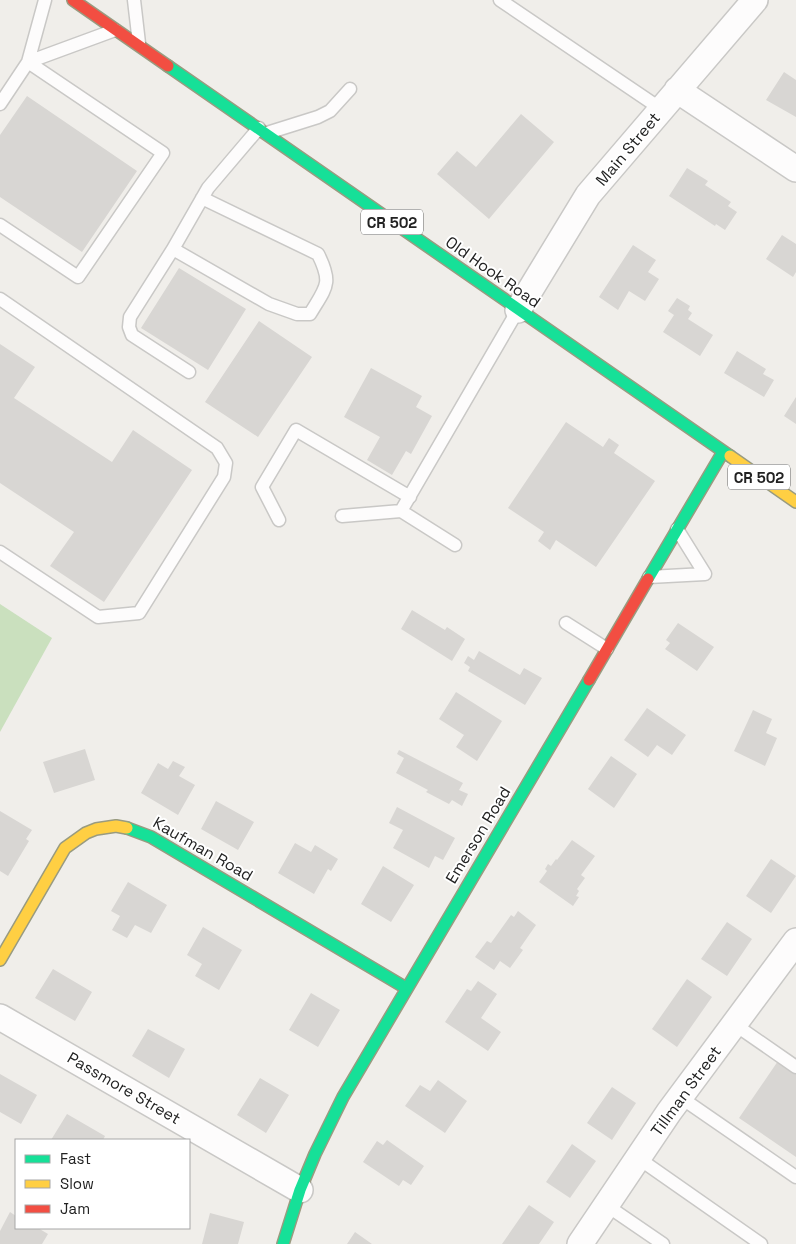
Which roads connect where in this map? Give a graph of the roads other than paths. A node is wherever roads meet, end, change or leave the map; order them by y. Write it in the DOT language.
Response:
graph roads {
  1 [pos="45,0"];
  2 [pos="73,0"];
  3 [pos="134,0"];
  4 [pos="500,0"];
  5 [pos="755,0"];
  6 [pos="115,30"];
  7 [pos="139,46"];
  8 [pos="28,62"];
  9 [pos="350,89"];
  10 [pos="669,100"];
  11 [pos="0,104"];
  12 [pos="263,131"];
  13 [pos="796,170"];
  14 [pos="202,198"];
  15 [pos="0,225"];
  16 [pos="173,249"];
  17 [pos="0,299"];
  18 [pos="518,310"];
  19 [pos="189,372"];
  20 [pos="723,452"];
  21 [pos="410,497"];
  22 [pos="796,502"];
  23 [pos="402,511"];
  24 [pos="342,516"];
  25 [pos="279,520"];
  26 [pos="677,529"];
  27 [pos="455,545"];
  28 [pos="0,552"];
  29 [pos="649,577"];
  30 [pos="566,623"];
  31 [pos="607,648"];
  32 [pos="796,941"];
  33 [pos="0,960"];
  34 [pos="406,988"];
  35 [pos="0,1017"];
  36 [pos="734,1024"];
  37 [pos="796,1067"];
  38 [pos="680,1097"];
  39 [pos="638,1158"];
  40 [pos="796,1177"];
  41 [pos="300,1190"];
  42 [pos="606,1205"];
  43 [pos="283,1244"];
  44 [pos="580,1244"];
  45 [pos="663,1244"];
  46 [pos="760,1244"];
  1 -- 8 [label="lane"];
  2 -- 6 [label="street, Old Hook Road / CR 502"];
  3 -- 7 [label="lane"];
  4 -- 10 [label="lane"];
  5 -- 10 [label="street, Main Street"];
  6 -- 7 [label="street, Old Hook Road / CR 502"];
  6 -- 8 [label="lane"];
  7 -- 12 [label="street, Old Hook Road / CR 502"];
  8 -- 11 [label="lane"];
  8 -- 15 [label="lane"];
  9 -- 12 [label="lane"];
  10 -- 13 [label="street"];
  10 -- 18 [label="street, Main Street"];
  12 -- 14 [label="lane"];
  12 -- 18 [label="street, Old Hook Road / CR 502"];
  14 -- 16 [label="lane"];
  14 -- 16 [label="lane"];
  16 -- 19 [label="lane"];
  17 -- 28 [label="lane"];
  18 -- 20 [label="street, Old Hook Road / CR 502"];
  18 -- 21 [label="lane"];
  20 -- 22 [label="street, Old Hook Road / CR 502"];
  20 -- 26 [label="street, Emerson Road"];
  21 -- 23 [label="lane"];
  21 -- 25 [label="lane"];
  23 -- 24 [label="lane"];
  23 -- 27 [label="lane"];
  26 -- 29 [label="street, Emerson Road"];
  26 -- 29 [label="lane"];
  29 -- 31 [label="street, Emerson Road"];
  30 -- 31 [label="lane"];
  31 -- 34 [label="street, Emerson Road"];
  32 -- 36 [label="street, Tillman Street"];
  33 -- 34 [label="street, Kaufman Road"];
  34 -- 41 [label="street, Emerson Road"];
  35 -- 41 [label="street, Passmore Street"];
  36 -- 37 [label="lane"];
  36 -- 38 [label="street, Tillman Street"];
  38 -- 39 [label="street, Tillman Street"];
  38 -- 40 [label="lane"];
  39 -- 42 [label="street, Tillman Street"];
  39 -- 46 [label="lane"];
  41 -- 43 [label="street, Emerson Road"];
  42 -- 44 [label="street, Tillman Street"];
  42 -- 45 [label="lane"];
}
